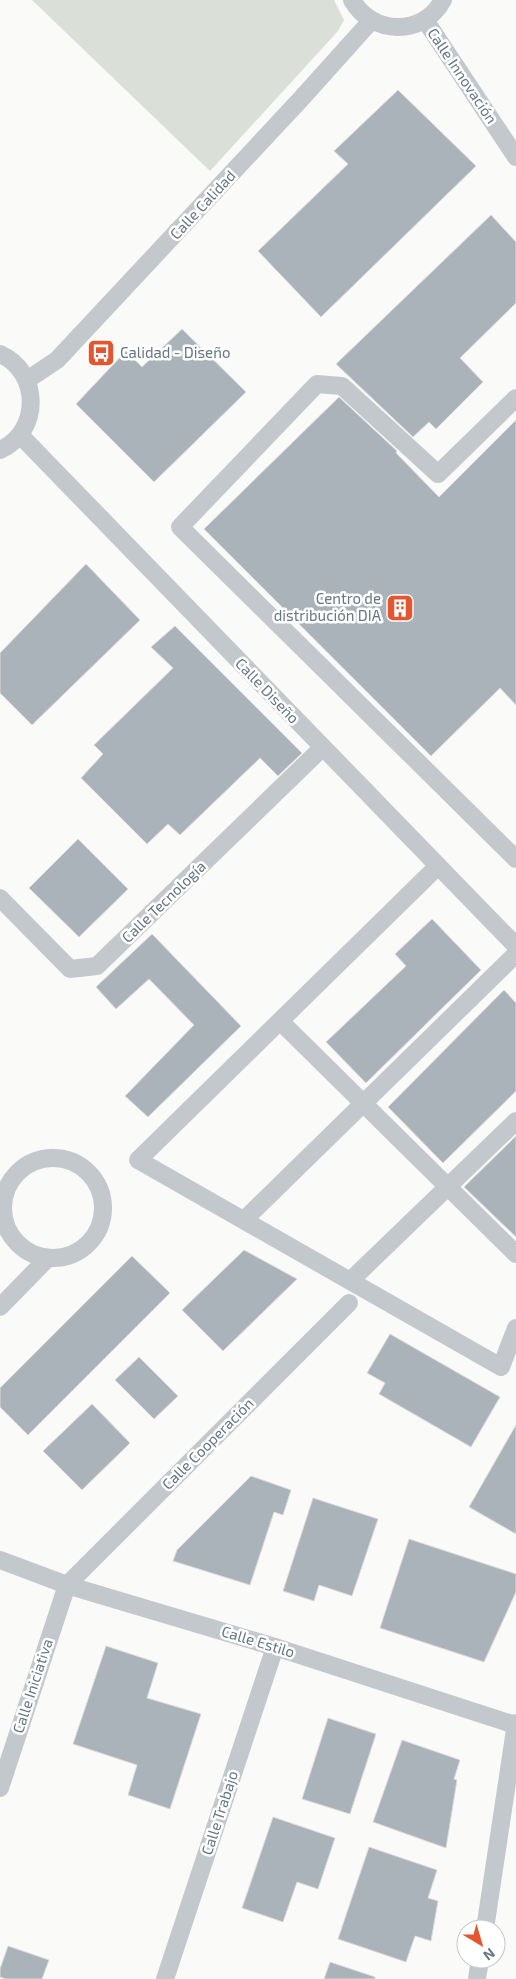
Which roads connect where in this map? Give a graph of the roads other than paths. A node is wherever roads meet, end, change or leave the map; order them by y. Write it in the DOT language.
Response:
graph roads {
  1 [pos="352,0"];
  2 [pos="443,0"];
  3 [pos="424,20"];
  4 [pos="371,21"];
  5 [pos="516,157"];
  6 [pos="0,354"];
  7 [pos="27,380"];
  8 [pos="516,398"];
  9 [pos="20,435"];
  10 [pos="0,450"];
  11 [pos="322,748"];
  12 [pos="516,859"];
  13 [pos="438,866"];
  14 [pos="0,898"];
  15 [pos="516,946"];
  16 [pos="516,954"];
  17 [pos="280,1021"];
  18 [pos="364,1104"];
  19 [pos="516,1121"];
  20 [pos="448,1187"];
  21 [pos="244,1220"];
  22 [pos="516,1254"];
  23 [pos="48,1258"];
  24 [pos="350,1281"];
  25 [pos="349,1303"];
  26 [pos="0,1307"];
  27 [pos="516,1328"];
  28 [pos="0,1560"];
  29 [pos="67,1585"];
  30 [pos="275,1647"];
  31 [pos="516,1724"];
  32 [pos="0,1788"];
  33 [pos="487,1919"];
  34 [pos="165,1979"];
  1 -- 4 [label="street"];
  2 -- 3 [label="street"];
  3 -- 4 [label="street"];
  3 -- 5 [label="street, Calle Innovación"];
  4 -- 7 [label="street, Calle Calidad"];
  6 -- 7 [label="street"];
  7 -- 9 [label="street"];
  8 -- 12 [label="street"];
  9 -- 10 [label="street"];
  9 -- 11 [label="street, Calle Diseño"];
  11 -- 13 [label="street, Calle Diseño"];
  11 -- 14 [label="street, Calle Tecnología"];
  13 -- 15 [label="street, Calle Diseño"];
  13 -- 17 [label="street"];
  16 -- 18 [label="street"];
  17 -- 18 [label="street"];
  17 -- 21 [label="street"];
  18 -- 20 [label="street"];
  18 -- 21 [label="street"];
  19 -- 20 [label="street"];
  20 -- 22 [label="street"];
  20 -- 24 [label="street"];
  21 -- 24 [label="street"];
  23 -- 23 [label="street"];
  23 -- 26 [label="street"];
  24 -- 27 [label="street"];
  25 -- 29 [label="street, Calle Cooperación"];
  28 -- 29 [label="street, Calle Estilo"];
  29 -- 30 [label="street, Calle Estilo"];
  29 -- 32 [label="street, Calle Iniciativa"];
  30 -- 31 [label="street, Calle Estilo"];
  30 -- 34 [label="street, Calle Trabajo"];
  31 -- 33 [label="street"];
}
